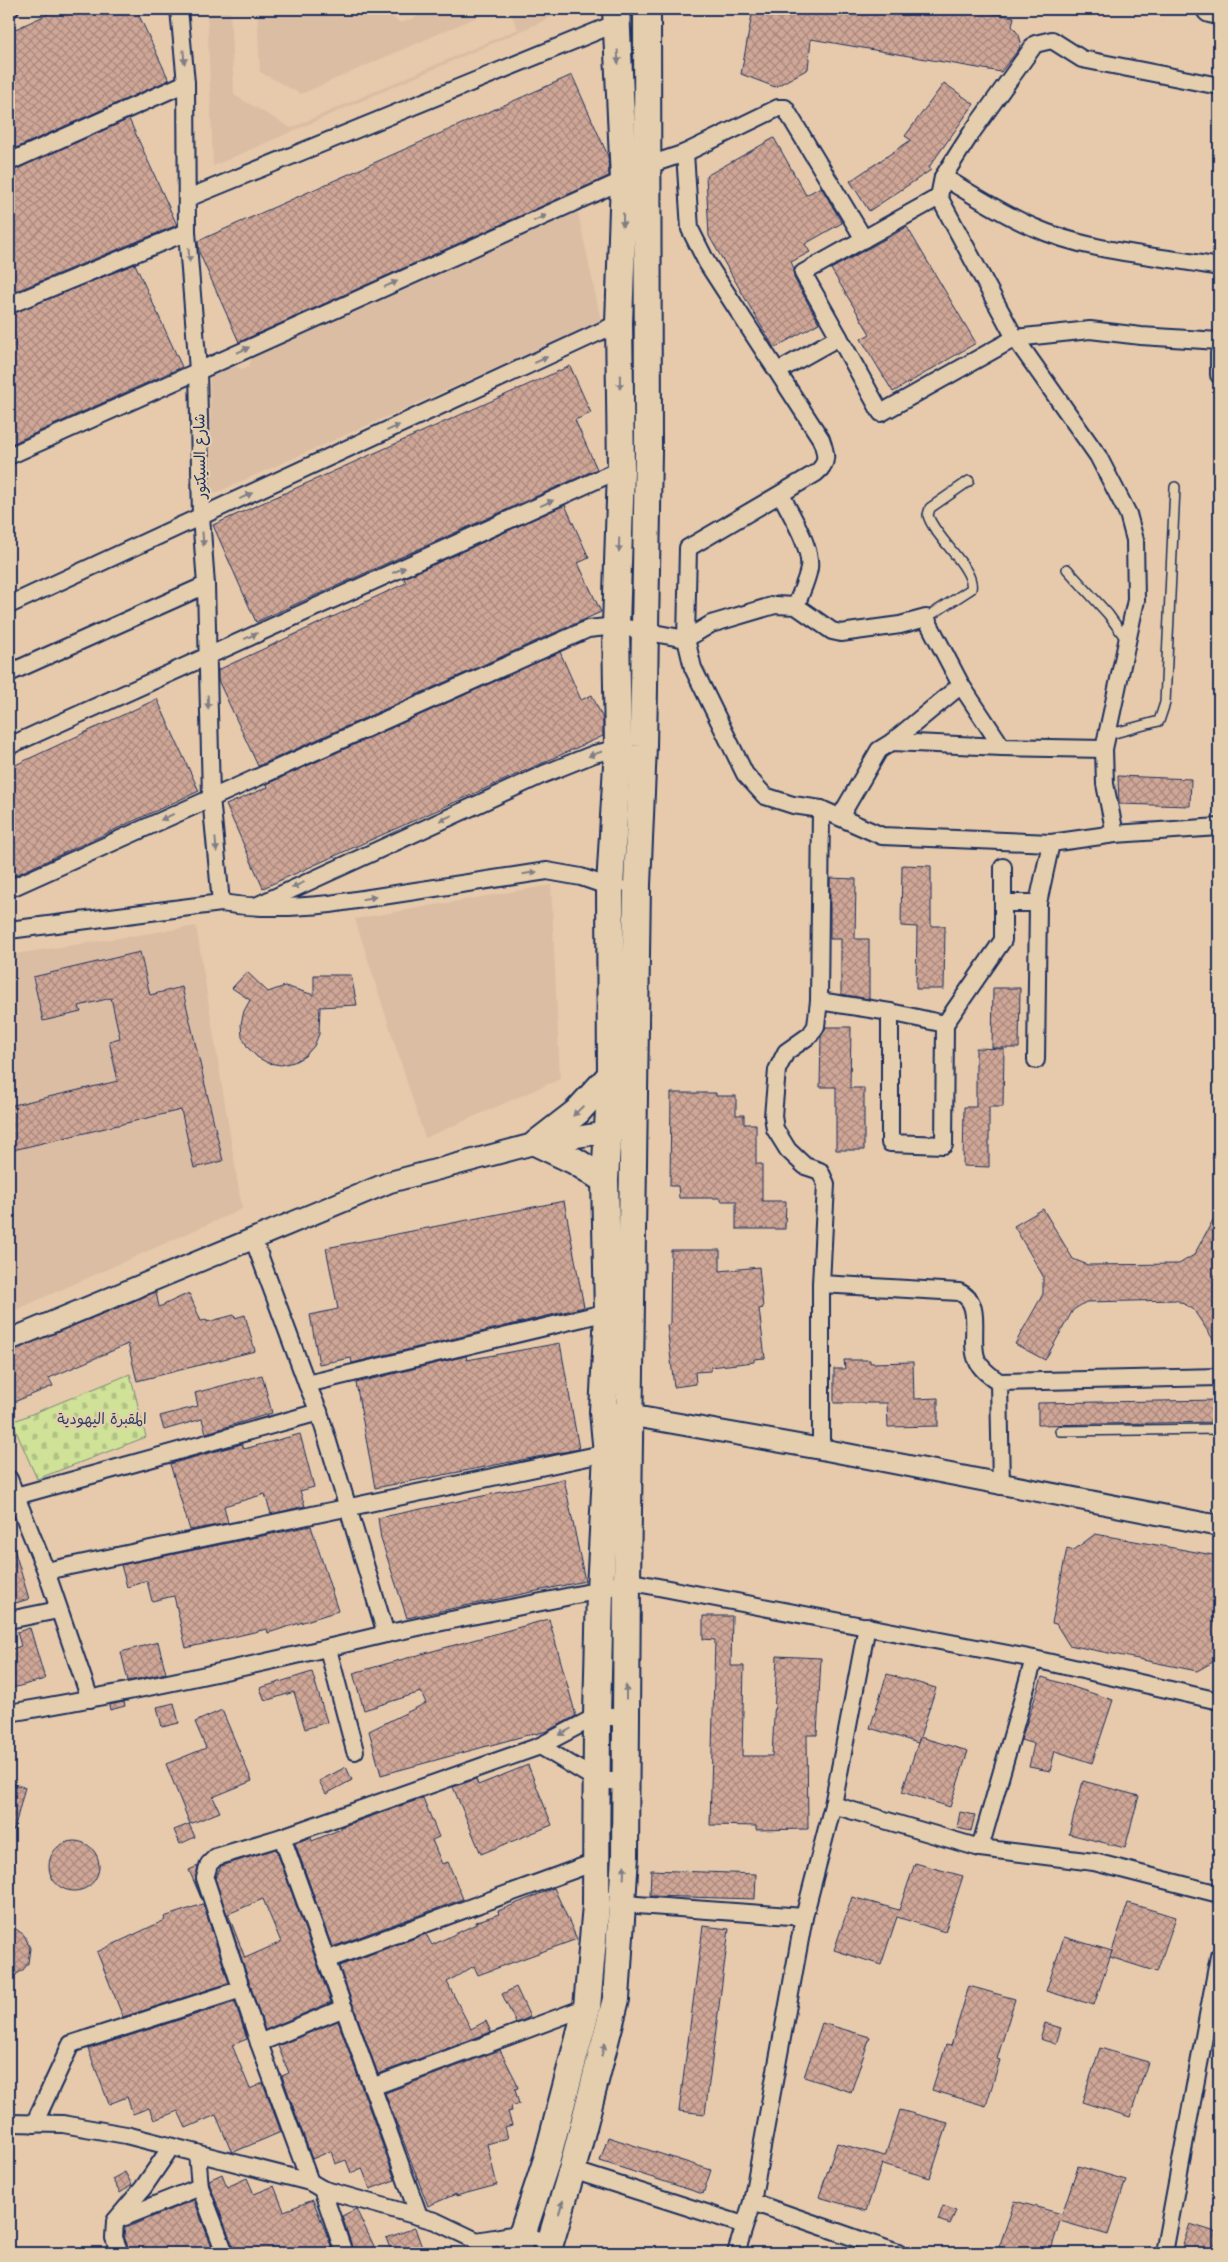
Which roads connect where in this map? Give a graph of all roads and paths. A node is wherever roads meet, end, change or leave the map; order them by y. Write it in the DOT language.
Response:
graph roads {
  1 [pos="179,9"];
  2 [pos="647,9"];
  3 [pos="1210,9"];
  4 [pos="1219,11"];
  5 [pos="616,16"];
  6 [pos="186,83"];
  7 [pos="1219,86"];
  8 [pos="685,153"];
  9 [pos="9,162"];
  10 [pos="649,165"];
  11 [pos="943,177"];
  12 [pos="624,180"];
  13 [pos="939,197"];
  14 [pos="188,198"];
  15 [pos="187,232"];
  16 [pos="864,239"];
  17 [pos="1219,267"];
  18 [pos="9,305"];
  19 [pos="619,323"];
  20 [pos="839,337"];
  21 [pos="1015,338"];
  22 [pos="1219,341"];
  23 [pos="1219,353"];
  24 [pos="198,370"];
  25 [pos="778,371"];
  26 [pos="1219,375"];
  27 [pos="9,456"];
  28 [pos="621,470"];
  29 [pos="969,481"];
  30 [pos="1175,487"];
  31 [pos="781,494"];
  32 [pos="201,516"];
  33 [pos="1067,569"];
  34 [pos="206,585"];
  35 [pos="9,605"];
  36 [pos="796,606"];
  37 [pos="926,618"];
  38 [pos="616,626"];
  39 [pos="645,631"];
  40 [pos="686,639"];
  41 [pos="1128,642"];
  42 [pos="207,656"];
  43 [pos="9,673"];
  44 [pos="961,685"];
  45 [pos="892,742"];
  46 [pos="1106,742"];
  47 [pos="9,746"];
  48 [pos="630,747"];
  49 [pos="1002,747"];
  50 [pos="211,797"];
  51 [pos="821,809"];
  52 [pos="840,817"];
  53 [pos="1219,827"];
  54 [pos="1115,834"];
  55 [pos="1051,843"];
  56 [pos="1003,867"];
  57 [pos="637,885"];
  58 [pos="610,887"];
  59 [pos="9,889"];
  60 [pos="221,902"];
  61 [pos="1038,902"];
  62 [pos="1003,903"];
  63 [pos="251,908"];
  64 [pos="9,930"];
  65 [pos="819,1002"];
  66 [pos="890,1012"];
  67 [pos="945,1024"];
  68 [pos="1036,1060"];
  69 [pos="611,1075"];
  70 [pos="634,1129"];
  71 [pos="607,1131"];
  72 [pos="537,1143"];
  73 [pos="605,1180"];
  74 [pos="253,1238"];
  75 [pos="821,1284"];
  76 [pos="608,1312"];
  77 [pos="9,1340"];
  78 [pos="1219,1377"];
  79 [pos="999,1382"];
  80 [pos="307,1384"];
  81 [pos="319,1412"];
  82 [pos="603,1412"];
  83 [pos="630,1414"];
  84 [pos="1219,1429"];
  85 [pos="1060,1431"];
  86 [pos="821,1449"];
  87 [pos="607,1453"];
  88 [pos="9,1479"];
  89 [pos="1001,1486"];
  90 [pos="16,1496"];
  91 [pos="348,1506"];
  92 [pos="1219,1526"];
  93 [pos="46,1571"];
  94 [pos="627,1581"];
  95 [pos="600,1590"];
  96 [pos="58,1610"];
  97 [pos="9,1620"];
  98 [pos="867,1626"];
  99 [pos="386,1634"];
  100 [pos="328,1649"];
  101 [pos="1034,1659"];
  102 [pos="90,1700"];
  103 [pos="1219,1701"];
  104 [pos="9,1713"];
  105 [pos="597,1716"];
  106 [pos="626,1718"];
  107 [pos="540,1746"];
  108 [pos="355,1751"];
  109 [pos="597,1780"];
  110 [pos="625,1782"];
  111 [pos="833,1805"];
  112 [pos="282,1837"];
  113 [pos="980,1848"];
  114 [pos="598,1862"];
  115 [pos="1219,1894"];
  116 [pos="623,1904"];
  117 [pos="804,1917"];
  118 [pos="1219,1956"];
  119 [pos="326,1960"];
  120 [pos="242,1989"];
  121 [pos="587,2007"];
  122 [pos="344,2008"];
  123 [pos="259,2043"];
  124 [pos="372,2087"];
  125 [pos="9,2123"];
  126 [pos="34,2124"];
  127 [pos="171,2146"];
  128 [pos="197,2153"];
  129 [pos="572,2170"];
  130 [pos="316,2186"];
  131 [pos="200,2188"];
  132 [pos="752,2202"];
  133 [pos="419,2216"];
  134 [pos="115,2221"];
  135 [pos="744,2225"];
  136 [pos="519,2243"];
  137 [pos="481,2247"];
  138 [pos="548,2249"];
  139 [pos="120,2253"];
  140 [pos="225,2253"];
  141 [pos="344,2253"];
  142 [pos="736,2253"];
  143 [pos="898,2253"];
  144 [pos="1164,2253"];
  1 -- 6 [label="street, شارع السيكتور, one-way"];
  2 -- 10 [label="main road"];
  3 -- 4 [label="main road"];
  5 -- 12 [label="main road, one-way"];
  5 -- 14 [label="street"];
  6 -- 9 [label="street"];
  6 -- 14 [label="street, شارع السيكتور"];
  7 -- 11 [label="street"];
  8 -- 10 [label="street"];
  8 -- 16 [label="street"];
  8 -- 25 [label="street"];
  10 -- 39 [label="main road"];
  11 -- 13 [label="street"];
  11 -- 17 [label="street"];
  12 -- 19 [label="main road, one-way"];
  24 -- 12 [label="street, one-way"];
  13 -- 16 [label="street"];
  13 -- 21 [label="street"];
  14 -- 15 [label="street, شارع السيكتور"];
  15 -- 18 [label="street"];
  15 -- 24 [label="street, شارع السيكتور, one-way"];
  16 -- 20 [label="street"];
  19 -- 28 [label="main road, one-way"];
  32 -- 19 [label="street, one-way"];
  20 -- 21 [label="street"];
  20 -- 25 [label="street"];
  21 -- 22 [label="street"];
  21 -- 41 [label="street"];
  23 -- 26 [label="street"];
  24 -- 27 [label="street"];
  24 -- 32 [label="street, شارع السيكتور"];
  25 -- 31 [label="street"];
  28 -- 38 [label="main road, one-way"];
  42 -- 28 [label="street, one-way"];
  29 -- 37 [label="lane"];
  30 -- 46 [label="lane"];
  31 -- 36 [label="street"];
  31 -- 40 [label="street"];
  32 -- 34 [label="street, شارع السيكتور, one-way"];
  32 -- 35 [label="street"];
  33 -- 41 [label="lane"];
  34 -- 42 [label="street, شارع السيكتور"];
  34 -- 43 [label="street"];
  36 -- 37 [label="street"];
  36 -- 40 [label="street"];
  37 -- 44 [label="street"];
  38 -- 39 [label="street"];
  38 -- 48 [label="main road"];
  38 -- 50 [label="street"];
  39 -- 40 [label="street"];
  39 -- 48 [label="main road"];
  40 -- 51 [label="street"];
  41 -- 46 [label="street"];
  42 -- 47 [label="street"];
  42 -- 50 [label="street, شارع السيكتور, one-way"];
  44 -- 45 [label="street"];
  44 -- 49 [label="street"];
  45 -- 49 [label="street"];
  45 -- 52 [label="street"];
  46 -- 49 [label="street"];
  46 -- 54 [label="street"];
  48 -- 57 [label="main road"];
  48 -- 58 [label="main road"];
  48 -- 63 [label="street, one-way"];
  50 -- 59 [label="street, one-way"];
  50 -- 60 [label="street, شارع السيكتور, one-way"];
  51 -- 52 [label="street"];
  51 -- 65 [label="street"];
  52 -- 55 [label="street"];
  53 -- 54 [label="street"];
  54 -- 55 [label="street"];
  55 -- 61 [label="street"];
  56 -- 62 [label="street"];
  57 -- 58 [label="street"];
  57 -- 70 [label="main road"];
  63 -- 58 [label="street, one-way"];
  58 -- 69 [label="main road"];
  60 -- 63 [label="street"];
  60 -- 64 [label="street"];
  61 -- 62 [label="street"];
  61 -- 68 [label="street"];
  62 -- 67 [label="street"];
  65 -- 66 [label="street"];
  65 -- 75 [label="street"];
  66 -- 67 [label="street"];
  66 -- 67 [label="street"];
  69 -- 71 [label="main road"];
  69 -- 72 [label="main road, one-way"];
  70 -- 71 [label="street"];
  70 -- 83 [label="main road"];
  71 -- 72 [label="street"];
  71 -- 73 [label="main road"];
  72 -- 73 [label="main road"];
  72 -- 74 [label="street"];
  73 -- 76 [label="main road"];
  74 -- 77 [label="street"];
  74 -- 80 [label="street"];
  75 -- 79 [label="street"];
  75 -- 86 [label="street"];
  76 -- 80 [label="street"];
  76 -- 82 [label="main road"];
  78 -- 79 [label="street"];
  79 -- 89 [label="street"];
  80 -- 81 [label="street"];
  81 -- 90 [label="street"];
  81 -- 91 [label="street"];
  82 -- 83 [label="street"];
  82 -- 87 [label="main road"];
  83 -- 86 [label="street"];
  83 -- 94 [label="main road"];
  84 -- 85 [label="lane"];
  86 -- 89 [label="street"];
  87 -- 91 [label="street"];
  87 -- 95 [label="main road"];
  88 -- 90 [label="street"];
  89 -- 92 [label="street"];
  90 -- 93 [label="street"];
  91 -- 93 [label="street"];
  91 -- 99 [label="street"];
  93 -- 96 [label="street"];
  94 -- 95 [label="street"];
  94 -- 98 [label="street"];
  106 -- 94 [label="main road, one-way"];
  95 -- 99 [label="street"];
  95 -- 105 [label="main road"];
  96 -- 97 [label="street"];
  96 -- 102 [label="street"];
  98 -- 101 [label="street"];
  98 -- 111 [label="street"];
  99 -- 100 [label="street"];
  100 -- 102 [label="street"];
  100 -- 108 [label="street"];
  101 -- 103 [label="street"];
  101 -- 113 [label="street"];
  102 -- 104 [label="street"];
  105 -- 106 [label="street"];
  105 -- 107 [label="street, one-way"];
  105 -- 109 [label="main road"];
  106 -- 110 [label="main road"];
  107 -- 109 [label="street"];
  107 -- 112 [label="street"];
  109 -- 110 [label="street"];
  109 -- 114 [label="main road"];
  116 -- 110 [label="main road, one-way"];
  111 -- 113 [label="street"];
  111 -- 117 [label="street"];
  112 -- 119 [label="street"];
  112 -- 120 [label="street"];
  113 -- 115 [label="street"];
  114 -- 119 [label="street"];
  114 -- 121 [label="main road"];
  116 -- 117 [label="street"];
  129 -- 116 [label="main road, one-way"];
  117 -- 132 [label="street"];
  118 -- 144 [label="street"];
  119 -- 122 [label="street"];
  120 -- 123 [label="street"];
  120 -- 126 [label="street"];
  121 -- 124 [label="street"];
  121 -- 136 [label="main road"];
  122 -- 123 [label="street"];
  122 -- 124 [label="street"];
  123 -- 130 [label="street"];
  124 -- 133 [label="street"];
  125 -- 126 [label="street"];
  126 -- 127 [label="street"];
  127 -- 128 [label="street"];
  127 -- 134 [label="street"];
  128 -- 130 [label="street"];
  128 -- 131 [label="street"];
  129 -- 135 [label="street"];
  138 -- 129 [label="main road, one-way"];
  130 -- 133 [label="street"];
  130 -- 141 [label="street"];
  131 -- 134 [label="street"];
  131 -- 140 [label="street"];
  132 -- 135 [label="street"];
  132 -- 143 [label="street"];
  133 -- 137 [label="street"];
  134 -- 139 [label="street"];
  135 -- 142 [label="street"];
  136 -- 137 [label="street"];
  136 -- 138 [label="street"];
}
